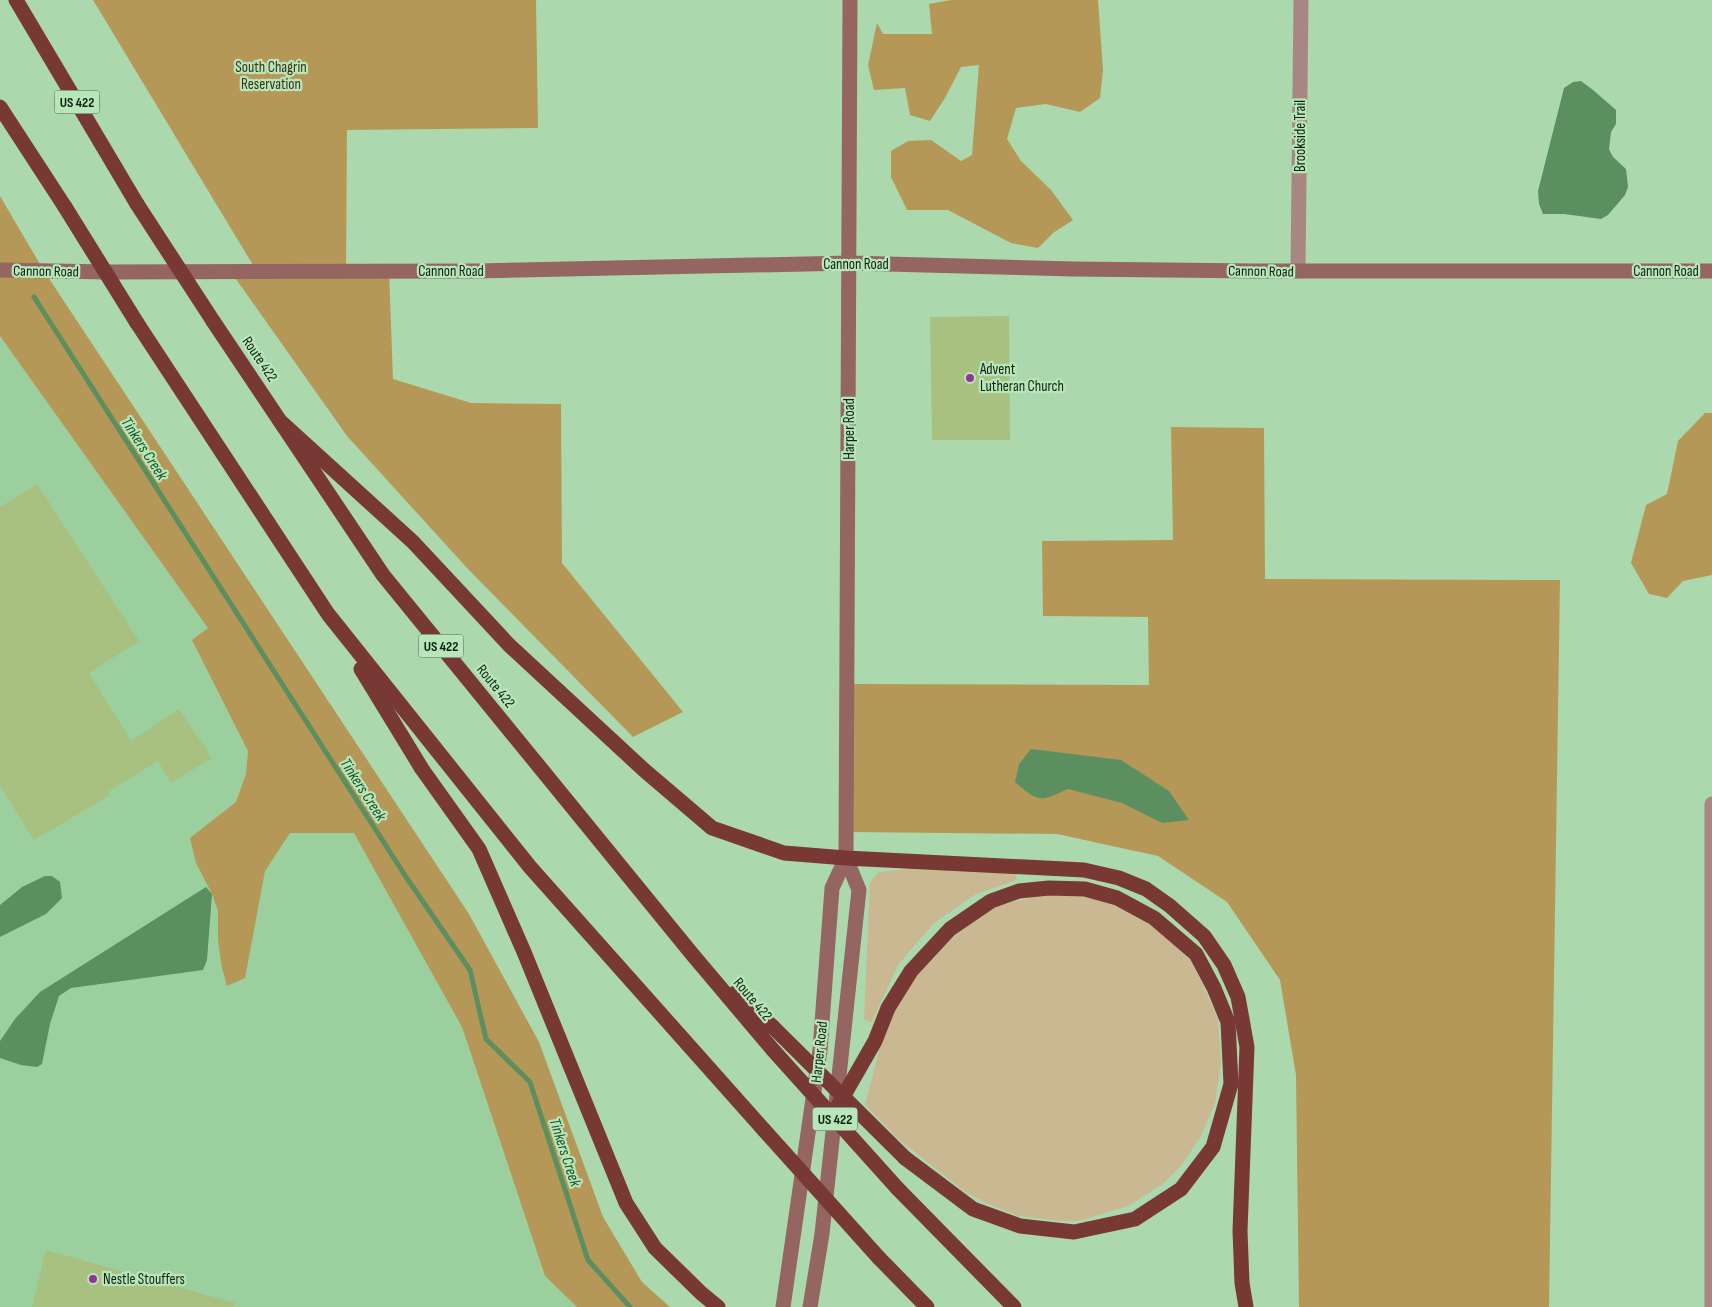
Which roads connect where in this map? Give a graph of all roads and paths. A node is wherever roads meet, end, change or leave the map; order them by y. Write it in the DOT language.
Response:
graph roads {
  1 [pos="16,0"];
  2 [pos="850,0"];
  3 [pos="1301,0"];
  4 [pos="0,107"];
  5 [pos="850,263"];
  6 [pos="0,270"];
  7 [pos="1298,271"];
  8 [pos="1712,271"];
  9 [pos="280,421"];
  10 [pos="328,614"];
  11 [pos="1712,804"];
  12 [pos="846,858"];
  13 [pos="692,954"];
  14 [pos="1712,1068"];
  15 [pos="836,1109"];
  16 [pos="718,1307"];
  17 [pos="783,1307"];
  18 [pos="810,1307"];
  19 [pos="927,1307"];
  20 [pos="1014,1307"];
  21 [pos="1246,1307"];
  22 [pos="1712,1307"];
  1 -- 9 [label="highway, Route 422 / US 422, bridge"];
  2 -- 5 [label="street, Harper Road"];
  3 -- 7 [label="street, Brookside Trail"];
  4 -- 10 [label="highway, bridge"];
  5 -- 6 [label="street, Cannon Road"];
  5 -- 7 [label="street, Cannon Road"];
  5 -- 12 [label="street, Harper Road"];
  7 -- 8 [label="street, Cannon Road"];
  9 -- 12 [label="highway"];
  9 -- 13 [label="highway, Route 422 / US 422"];
  10 -- 16 [label="highway"];
  10 -- 19 [label="highway, bridge"];
  11 -- 14 [label="street"];
  12 -- 15 [label="street, Harper Road"];
  12 -- 17 [label="street, Harper Road"];
  12 -- 21 [label="highway"];
  13 -- 15 [label="highway, bridge"];
  13 -- 20 [label="highway, Route 422 / US 422, bridge"];
  14 -- 22 [label="street"];
  15 -- 18 [label="street, Harper Road"];
}
